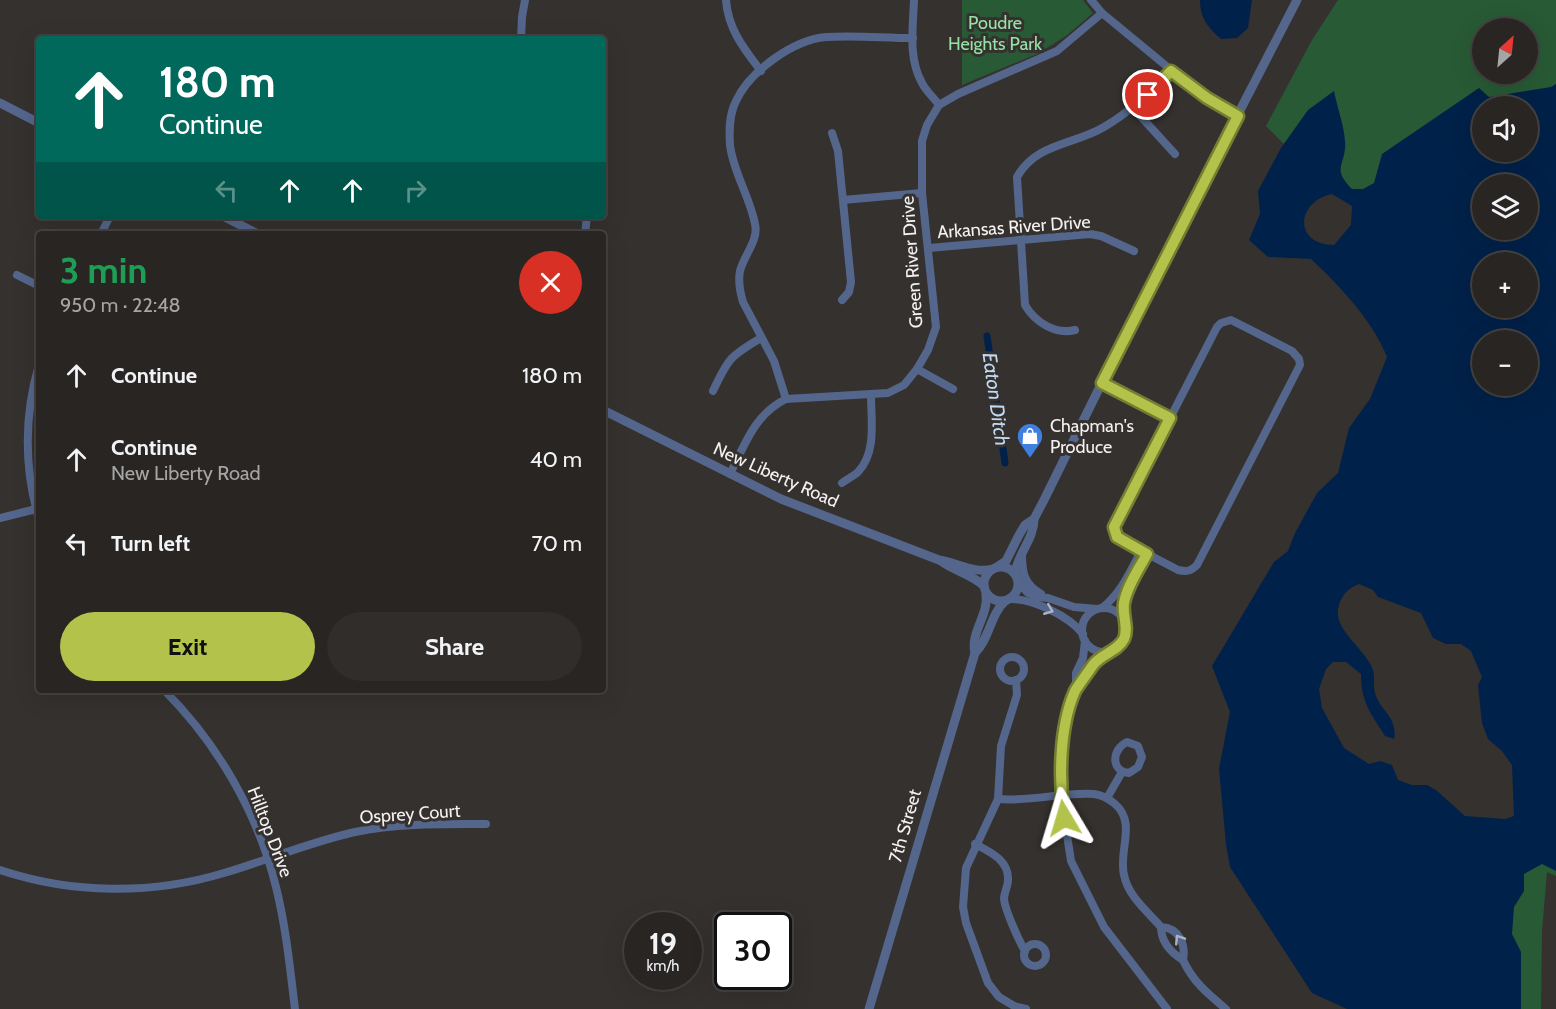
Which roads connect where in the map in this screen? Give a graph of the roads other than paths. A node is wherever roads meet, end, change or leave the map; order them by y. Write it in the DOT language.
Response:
graph roads {
  1 [pos="525,0"];
  2 [pos="726,0"];
  3 [pos="914,0"];
  4 [pos="1091,0"];
  5 [pos="1297,0"];
  6 [pos="1101,13"];
  7 [pos="521,36"];
  8 [pos="913,38"];
  9 [pos="761,71"];
  10 [pos="1171,71"];
  11 [pos="0,103"];
  12 [pos="939,105"];
  13 [pos="1133,108"];
  14 [pos="1238,116"];
  15 [pos="36,121"];
  16 [pos="832,133"];
  17 [pos="1175,154"];
  18 [pos="922,193"];
  19 [pos="843,200"];
  20 [pos="229,219"];
  21 [pos="252,231"];
  22 [pos="1021,240"];
  23 [pos="928,248"];
  24 [pos="1134,251"];
  25 [pos="17,275"];
  26 [pos="36,284"];
  27 [pos="842,300"];
  28 [pos="1075,330"];
  29 [pos="760,338"];
  30 [pos="917,369"];
  31 [pos="36,376"];
  32 [pos="1102,383"];
  33 [pos="953,389"];
  34 [pos="713,391"];
  35 [pos="871,395"];
  36 [pos="786,399"];
  37 [pos="606,412"];
  38 [pos="1170,418"];
  39 [pos="730,474"];
  40 [pos="842,483"];
  41 [pos="36,509"];
  42 [pos="0,518"];
  43 [pos="1034,519"];
  44 [pos="1022,551"];
  45 [pos="1144,552"];
  46 [pos="939,560"];
  47 [pos="995,568"];
  48 [pos="1016,578"];
  49 [pos="985,590"];
  50 [pos="1048,597"];
  51 [pos="1007,600"];
  52 [pos="1100,608"];
  53 [pos="1124,621"];
  54 [pos="1084,637"];
  55 [pos="1110,651"];
  56 [pos="975,653"];
  57 [pos="1016,680"];
  58 [pos="1076,690"];
  59 [pos="167,693"];
  60 [pos="1122,772"];
  61 [pos="1061,796"];
  62 [pos="1107,798"];
  63 [pos="998,799"];
  64 [pos="486,824"];
  65 [pos="975,844"];
  66 [pos="267,859"];
  67 [pos="0,870"];
  68 [pos="1161,927"];
  69 [pos="1025,951"];
  70 [pos="1183,960"];
  71 [pos="295,1009"];
  72 [pos="869,1009"];
  73 [pos="1026,1009"];
  74 [pos="1167,1009"];
  75 [pos="1226,1009"];
  1 -- 7 [label="street"];
  2 -- 9 [label="street"];
  3 -- 8 [label="street"];
  4 -- 6 [label="street"];
  5 -- 14 [label="street"];
  6 -- 10 [label="street"];
  6 -- 12 [label="street"];
  8 -- 9 [label="street"];
  8 -- 12 [label="street"];
  9 -- 29 [label="street"];
  10 -- 13 [label="street"];
  10 -- 14 [label="street"];
  11 -- 15 [label="street"];
  12 -- 18 [label="street, Green River Drive"];
  13 -- 17 [label="street"];
  13 -- 22 [label="street"];
  14 -- 32 [label="street"];
  16 -- 19 [label="street"];
  18 -- 19 [label="street"];
  18 -- 23 [label="street, Green River Drive"];
  19 -- 27 [label="street"];
  20 -- 21 [label="street"];
  22 -- 23 [label="street, Arkansas River Drive"];
  22 -- 24 [label="street, Arkansas River Drive"];
  22 -- 28 [label="street"];
  23 -- 30 [label="street, Green River Drive"];
  25 -- 26 [label="street"];
  29 -- 34 [label="street"];
  29 -- 36 [label="street"];
  30 -- 33 [label="street"];
  30 -- 35 [label="street, Green River Drive"];
  31 -- 41 [label="street"];
  32 -- 38 [label="street"];
  32 -- 43 [label="street"];
  35 -- 36 [label="street, Green River Drive"];
  35 -- 40 [label="street"];
  36 -- 39 [label="street"];
  37 -- 39 [label="street, New Liberty Road"];
  38 -- 45 [label="street"];
  38 -- 45 [label="street"];
  39 -- 46 [label="street, New Liberty Road"];
  41 -- 42 [label="street"];
  43 -- 44 [label="street"];
  43 -- 47 [label="street"];
  44 -- 48 [label="street"];
  44 -- 50 [label="street"];
  45 -- 52 [label="street"];
  45 -- 53 [label="street"];
  46 -- 47 [label="street, New Liberty Road"];
  46 -- 49 [label="street, New Liberty Road"];
  47 -- 48 [label="street"];
  47 -- 49 [label="street"];
  48 -- 50 [label="street"];
  48 -- 51 [label="street"];
  49 -- 51 [label="street"];
  49 -- 56 [label="street, 7th Street"];
  50 -- 52 [label="street"];
  51 -- 54 [label="street, one-way"];
  51 -- 56 [label="street, 7th Street"];
  52 -- 53 [label="street"];
  52 -- 54 [label="street"];
  53 -- 55 [label="street"];
  54 -- 55 [label="street"];
  54 -- 58 [label="street"];
  55 -- 58 [label="street"];
  56 -- 72 [label="street, 7th Street"];
  57 -- 63 [label="street"];
  58 -- 61 [label="street"];
  59 -- 66 [label="street, Hilltop Drive"];
  60 -- 62 [label="street"];
  61 -- 62 [label="street"];
  61 -- 63 [label="street"];
  61 -- 74 [label="street"];
  62 -- 68 [label="street"];
  63 -- 65 [label="street"];
  64 -- 66 [label="street, Osprey Court"];
  65 -- 69 [label="street"];
  65 -- 73 [label="street"];
  66 -- 67 [label="street, Osprey Court"];
  66 -- 71 [label="street, Hilltop Drive"];
  68 -- 70 [label="street"];
  70 -- 68 [label="street, one-way"];
  70 -- 75 [label="street"];
}
